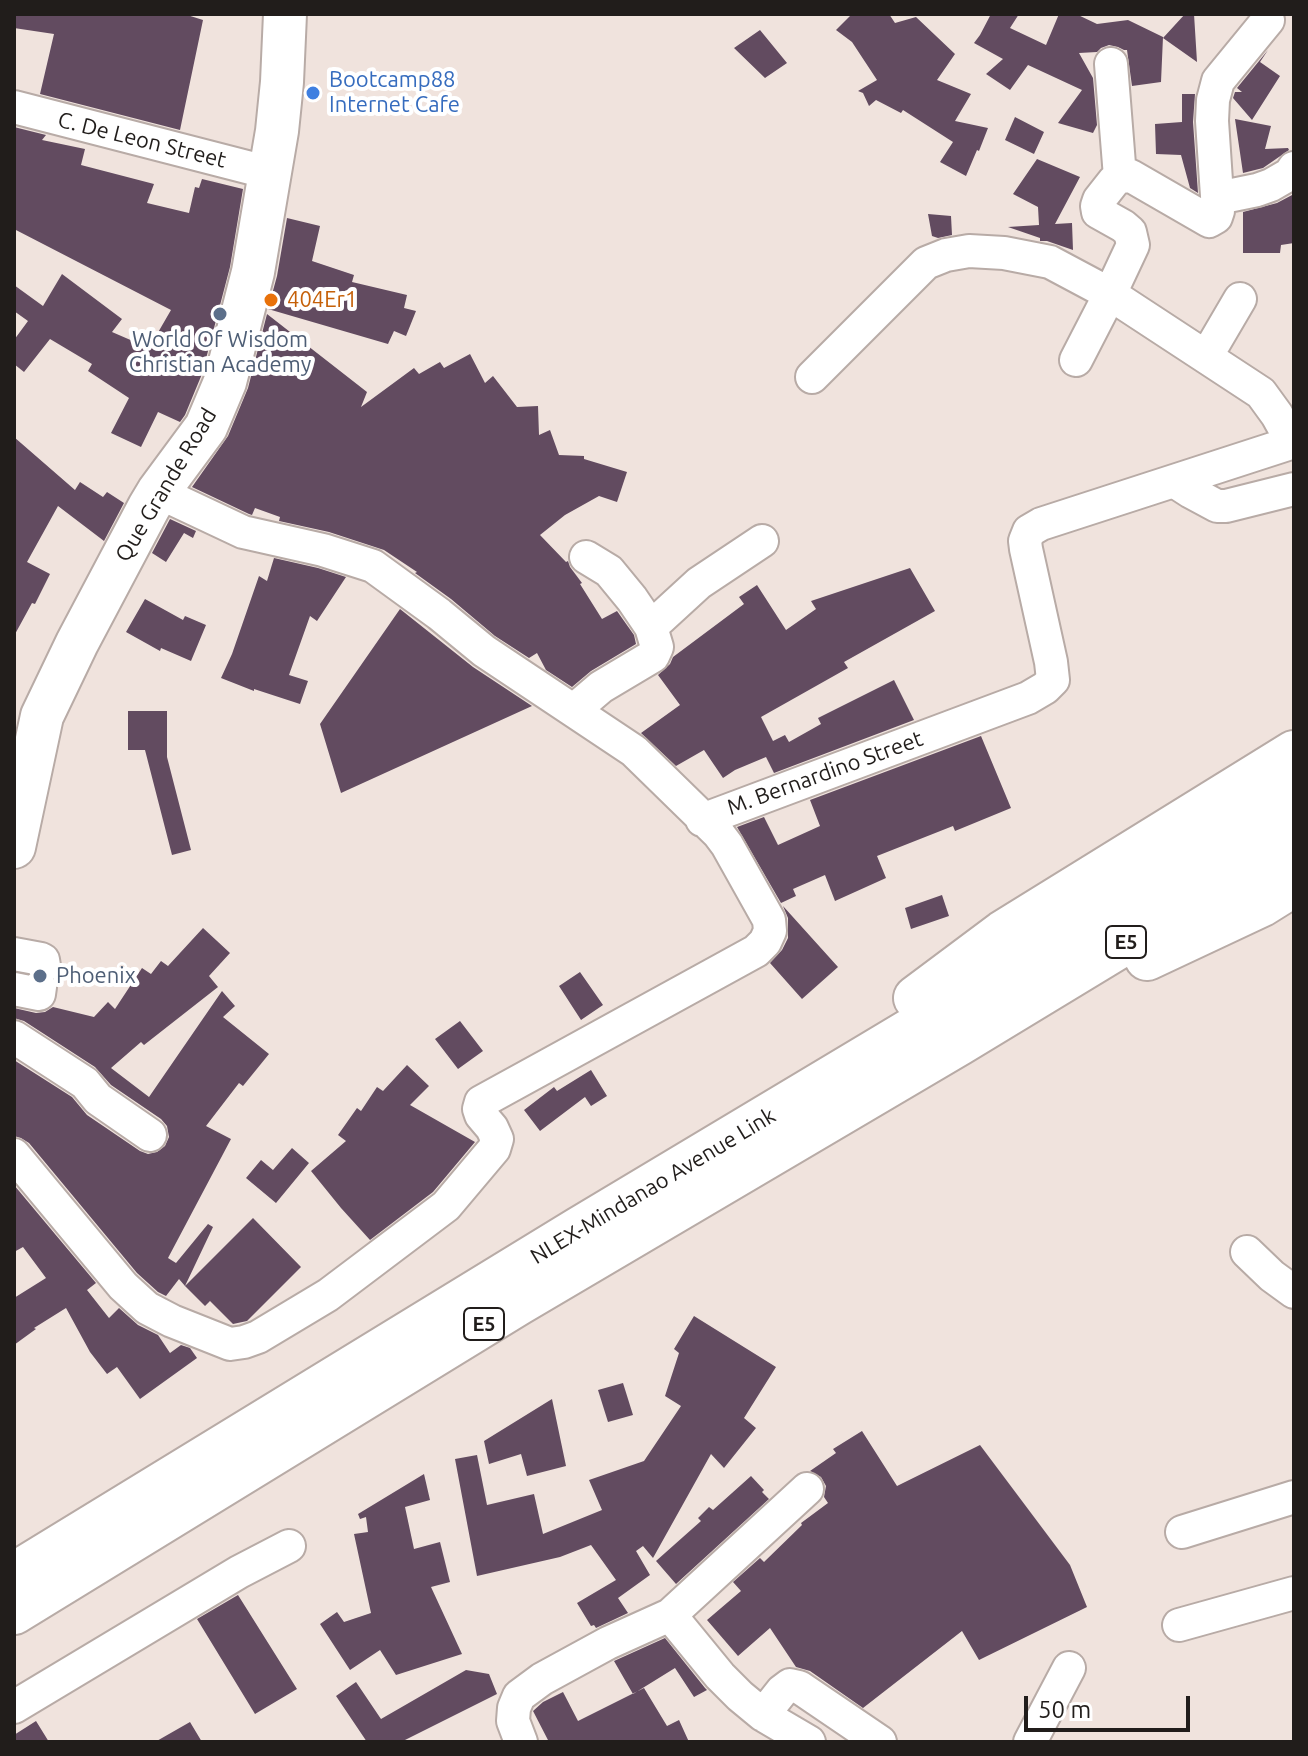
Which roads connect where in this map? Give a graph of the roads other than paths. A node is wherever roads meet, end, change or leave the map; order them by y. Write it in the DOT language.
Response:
graph roads {
  1 [pos="285,14"];
  2 [pos="1272,21"];
  3 [pos="1111,64"];
  4 [pos="14,107"];
  5 [pos="1294,168"];
  6 [pos="270,173"];
  7 [pos="1120,177"];
  8 [pos="1218,198"];
  9 [pos="1110,294"];
  10 [pos="1240,299"];
  11 [pos="1206,357"];
  12 [pos="1076,360"];
  13 [pos="812,377"];
  14 [pos="1293,442"];
  15 [pos="1174,481"];
  16 [pos="1294,489"];
  17 [pos="158,492"];
  18 [pos="762,541"];
  19 [pos="586,557"];
  20 [pos="651,627"];
  21 [pos="574,710"];
  22 [pos="28,717"];
  23 [pos="1292,754"];
  24 [pos="1294,801"];
  25 [pos="702,820"];
  26 [pos="1294,840"];
  27 [pos="14,847"];
  28 [pos="1294,884"];
  29 [pos="14,954"];
  30 [pos="33,981"];
  31 [pos="14,1037"];
  32 [pos="959,1043"];
  33 [pos="150,1135"];
  34 [pos="712,1151"];
  35 [pos="14,1155"];
  36 [pos="1247,1252"];
  37 [pos="1294,1292"];
  38 [pos="807,1489"];
  39 [pos="1294,1497"];
  40 [pos="1182,1532"];
  41 [pos="289,1546"];
  42 [pos="14,1575"];
  43 [pos="1294,1593"];
  44 [pos="14,1612"];
  45 [pos="670,1615"];
  46 [pos="1179,1625"];
  47 [pos="1069,1668"];
  48 [pos="14,1707"];
  49 [pos="784,1733"];
  50 [pos="521,1742"];
  51 [pos="880,1742"];
  52 [pos="1030,1742"];
  1 -- 6 [label="main road, Que Grande Road"];
  2 -- 8 [label="street"];
  3 -- 7 [label="street"];
  4 -- 6 [label="street, C. De Leon Street"];
  5 -- 8 [label="street"];
  6 -- 17 [label="main road, Que Grande Road"];
  7 -- 8 [label="street"];
  7 -- 9 [label="street"];
  9 -- 11 [label="street"];
  9 -- 12 [label="street"];
  9 -- 13 [label="street"];
  10 -- 11 [label="street"];
  11 -- 14 [label="street"];
  14 -- 15 [label="street, M. Bernardino Street"];
  15 -- 16 [label="street"];
  15 -- 25 [label="street, M. Bernardino Street"];
  17 -- 21 [label="street, M. Bernardino Street"];
  17 -- 22 [label="main road, Que Grande Road"];
  18 -- 20 [label="street"];
  19 -- 20 [label="street"];
  20 -- 21 [label="street"];
  21 -- 25 [label="street, M. Bernardino Street"];
  22 -- 27 [label="main road, Que Grande Road"];
  23 -- 34 [label="highway"];
  24 -- 34 [label="highway, NLEX-Mindanao Avenue Link / E5"];
  25 -- 35 [label="street"];
  26 -- 32 [label="highway, NLEX-Mindanao Avenue Link / E5"];
  28 -- 32 [label="highway"];
  29 -- 30 [label="street"];
  31 -- 33 [label="street"];
  32 -- 44 [label="highway, NLEX-Mindanao Avenue Link / E5"];
  34 -- 42 [label="highway, NLEX-Mindanao Avenue Link / E5"];
  36 -- 37 [label="street"];
  38 -- 45 [label="street"];
  39 -- 40 [label="street"];
  41 -- 48 [label="street"];
  43 -- 46 [label="street"];
  45 -- 49 [label="street"];
  45 -- 50 [label="street"];
  47 -- 52 [label="street"];
  49 -- 51 [label="street"];
}
